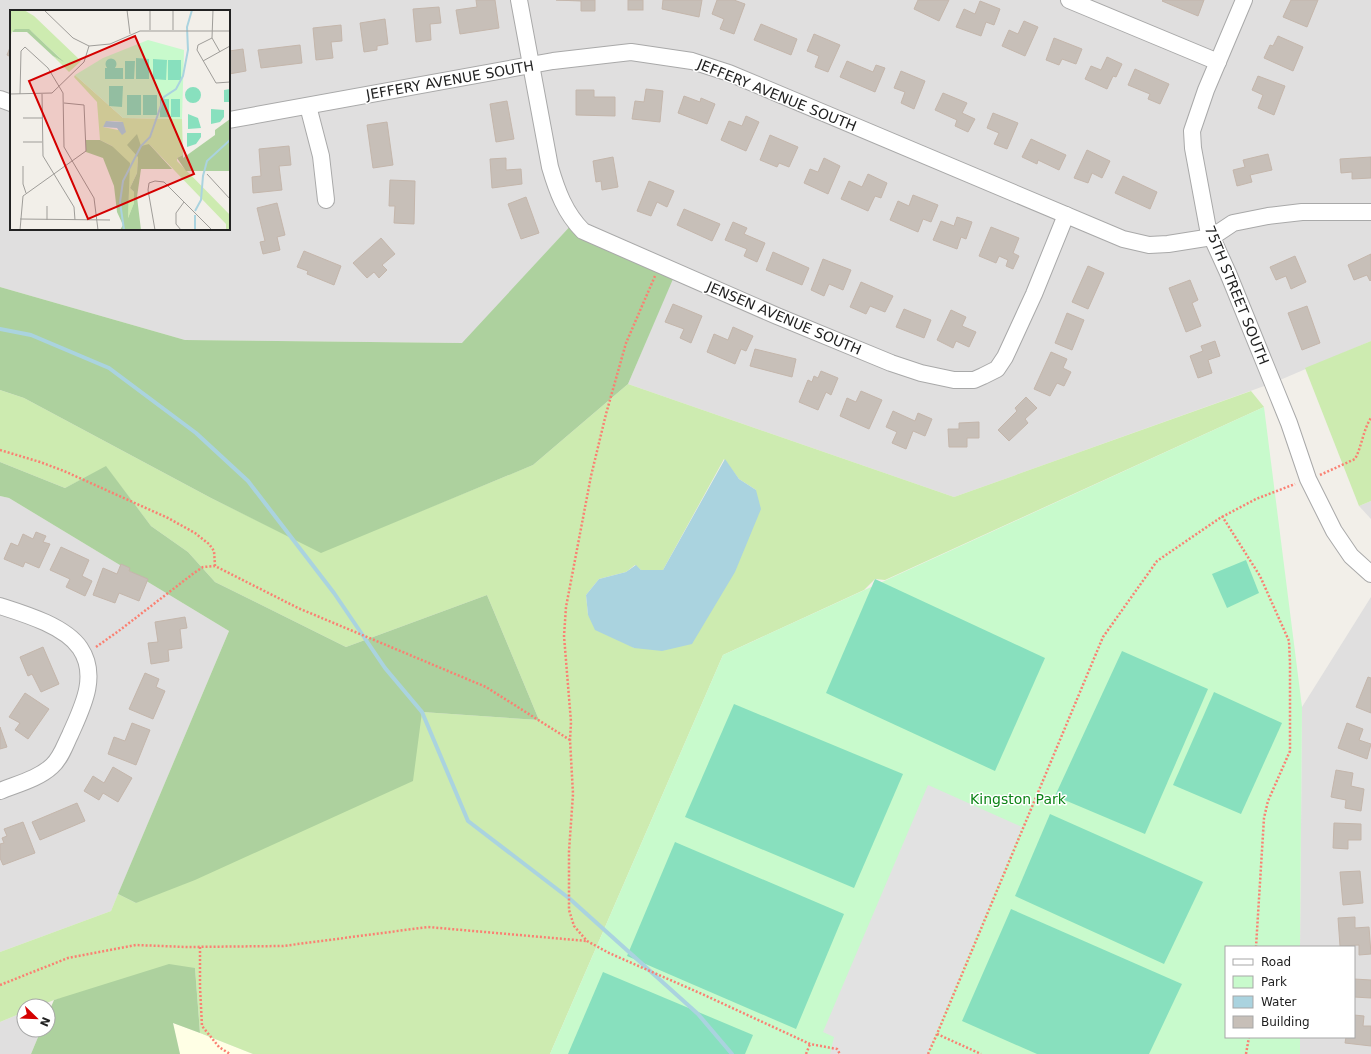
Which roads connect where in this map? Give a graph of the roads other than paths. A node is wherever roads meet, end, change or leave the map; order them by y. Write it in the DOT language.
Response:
graph roads {
  1 [pos="519,0"];
  2 [pos="1068,0"];
  3 [pos="1244,0"];
  4 [pos="1218,62"];
  5 [pos="531,65"];
  6 [pos="0,99"];
  7 [pos="10,103"];
  8 [pos="308,106"];
  9 [pos="230,120"];
  10 [pos="326,200"];
  11 [pos="1371,212"];
  12 [pos="1066,215"];
  13 [pos="1212,237"];
  14 [pos="1371,574"];
  15 [pos="0,606"];
  16 [pos="0,791"];
  1 -- 5 [label="street, JENSEN AVENUE SOUTH"];
  2 -- 4 [label="street"];
  3 -- 4 [label="street, 75TH STREET SOUTH"];
  4 -- 13 [label="street, 75TH STREET SOUTH"];
  5 -- 8 [label="street, JEFFERY AVENUE SOUTH"];
  5 -- 12 [label="street, JEFFERY AVENUE SOUTH"];
  5 -- 12 [label="street, JENSEN AVENUE SOUTH"];
  6 -- 7 [label="street"];
  8 -- 9 [label="street, JEFFERY AVENUE SOUTH"];
  8 -- 10 [label="street"];
  11 -- 13 [label="street"];
  12 -- 13 [label="street, JEFFERY AVENUE SOUTH"];
  13 -- 14 [label="street, 75TH STREET SOUTH"];
  15 -- 16 [label="street"];
}
